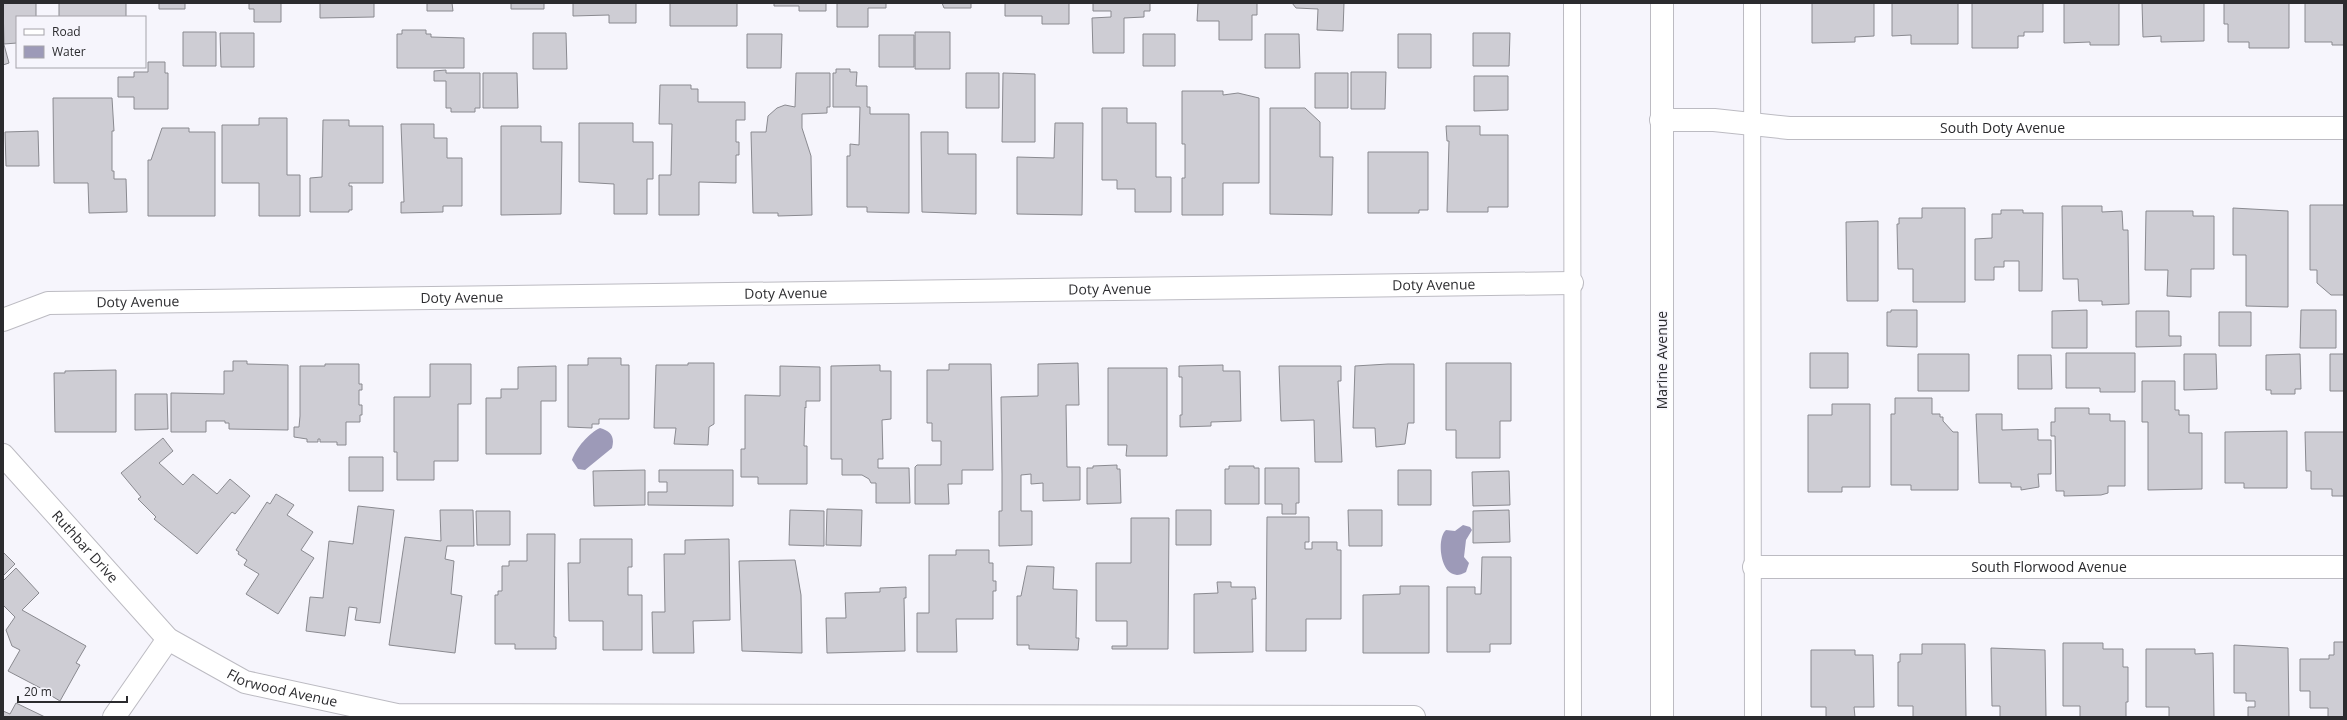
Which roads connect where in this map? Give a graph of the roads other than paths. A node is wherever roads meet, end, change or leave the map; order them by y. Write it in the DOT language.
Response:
graph roads {
  1 [pos="1572,3"];
  2 [pos="1662,3"];
  3 [pos="1752,3"];
  4 [pos="1661,120"];
  5 [pos="1751,125"];
  6 [pos="2344,128"];
  7 [pos="1572,284"];
  8 [pos="3,320"];
  9 [pos="3,455"];
  10 [pos="1754,567"];
  11 [pos="2344,567"];
  12 [pos="168,639"];
  13 [pos="114,717"];
  14 [pos="1414,717"];
  15 [pos="1573,717"];
  16 [pos="1662,717"];
  17 [pos="1753,717"];
  1 -- 7 [label="lane"];
  2 -- 4 [label="street, Marine Avenue"];
  3 -- 5 [label="lane"];
  4 -- 5 [label="street, South Doty Avenue"];
  4 -- 16 [label="street, Marine Avenue"];
  5 -- 6 [label="street, South Doty Avenue"];
  5 -- 10 [label="lane"];
  7 -- 8 [label="street, Doty Avenue"];
  7 -- 15 [label="lane"];
  9 -- 12 [label="street, Ruthbar Drive"];
  10 -- 11 [label="street, South Florwood Avenue"];
  10 -- 17 [label="lane"];
  12 -- 13 [label="street"];
  12 -- 14 [label="street, Florwood Avenue"];
}
